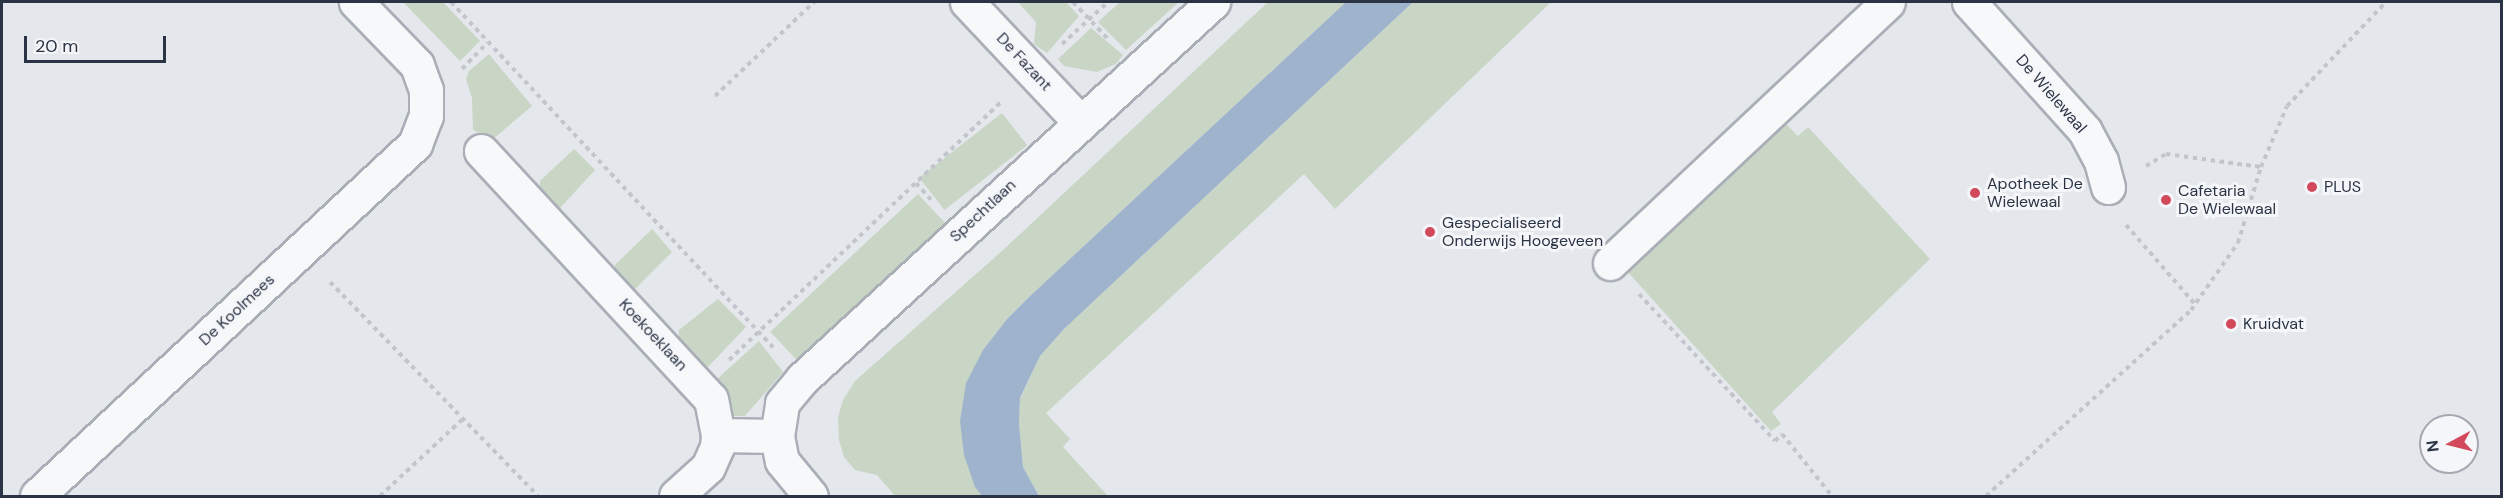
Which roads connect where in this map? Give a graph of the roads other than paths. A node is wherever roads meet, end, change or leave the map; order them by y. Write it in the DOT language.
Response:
graph roads {
  1 [pos="356,2"];
  2 [pos="968,2"];
  3 [pos="1213,2"];
  4 [pos="1888,2"];
  5 [pos="1969,2"];
  6 [pos="1080,122"];
  7 [pos="481,151"];
  8 [pos="2108,187"];
  9 [pos="1610,263"];
  10 [pos="718,435"];
  11 [pos="777,436"];
  12 [pos="37,496"];
  13 [pos="676,496"];
  14 [pos="811,496"];
  1 -- 12 [label="street, De Koolmees"];
  2 -- 6 [label="street, De Fazant"];
  3 -- 6 [label="street, Spechtlaan"];
  4 -- 9 [label="street"];
  5 -- 8 [label="street, De Wielewaal"];
  6 -- 11 [label="street, Spechtlaan"];
  7 -- 10 [label="street, Koekoeklaan"];
  10 -- 11 [label="street"];
  10 -- 13 [label="street"];
  11 -- 14 [label="street"];
}
